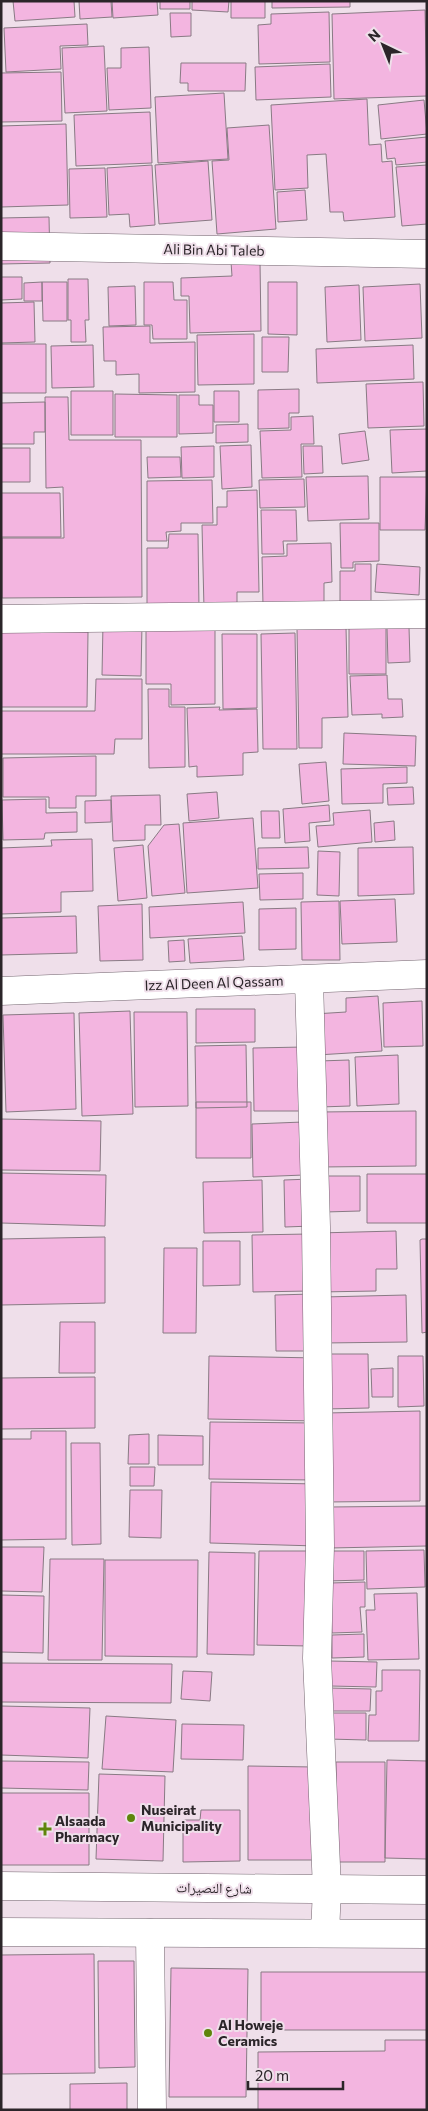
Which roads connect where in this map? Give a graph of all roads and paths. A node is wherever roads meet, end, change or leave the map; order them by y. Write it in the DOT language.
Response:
graph roads {
  1 [pos="1,246"];
  2 [pos="427,254"];
  3 [pos="427,614"];
  4 [pos="1,619"];
  5 [pos="427,974"];
  6 [pos="309,980"];
  7 [pos="1,991"];
  8 [pos="1,1886"];
  9 [pos="327,1889"];
  10 [pos="427,1890"];
  11 [pos="1,1932"];
  12 [pos="150,1933"];
  13 [pos="324,1933"];
  14 [pos="427,1934"];
  15 [pos="152,2110"];
  1 -- 2 [label="street, Ali Bin Abi Taleb"];
  3 -- 4 [label="street"];
  5 -- 6 [label="street, Izz Al Deen Al Qassam"];
  6 -- 7 [label="street, Izz Al Deen Al Qassam"];
  6 -- 9 [label="street"];
  8 -- 9 [label="street, شارع النصيرات"];
  9 -- 10 [label="street, شارع النصيرات"];
  9 -- 13 [label="street"];
  11 -- 12 [label="street"];
  12 -- 13 [label="street"];
  12 -- 15 [label="street"];
  13 -- 14 [label="street"];
}
